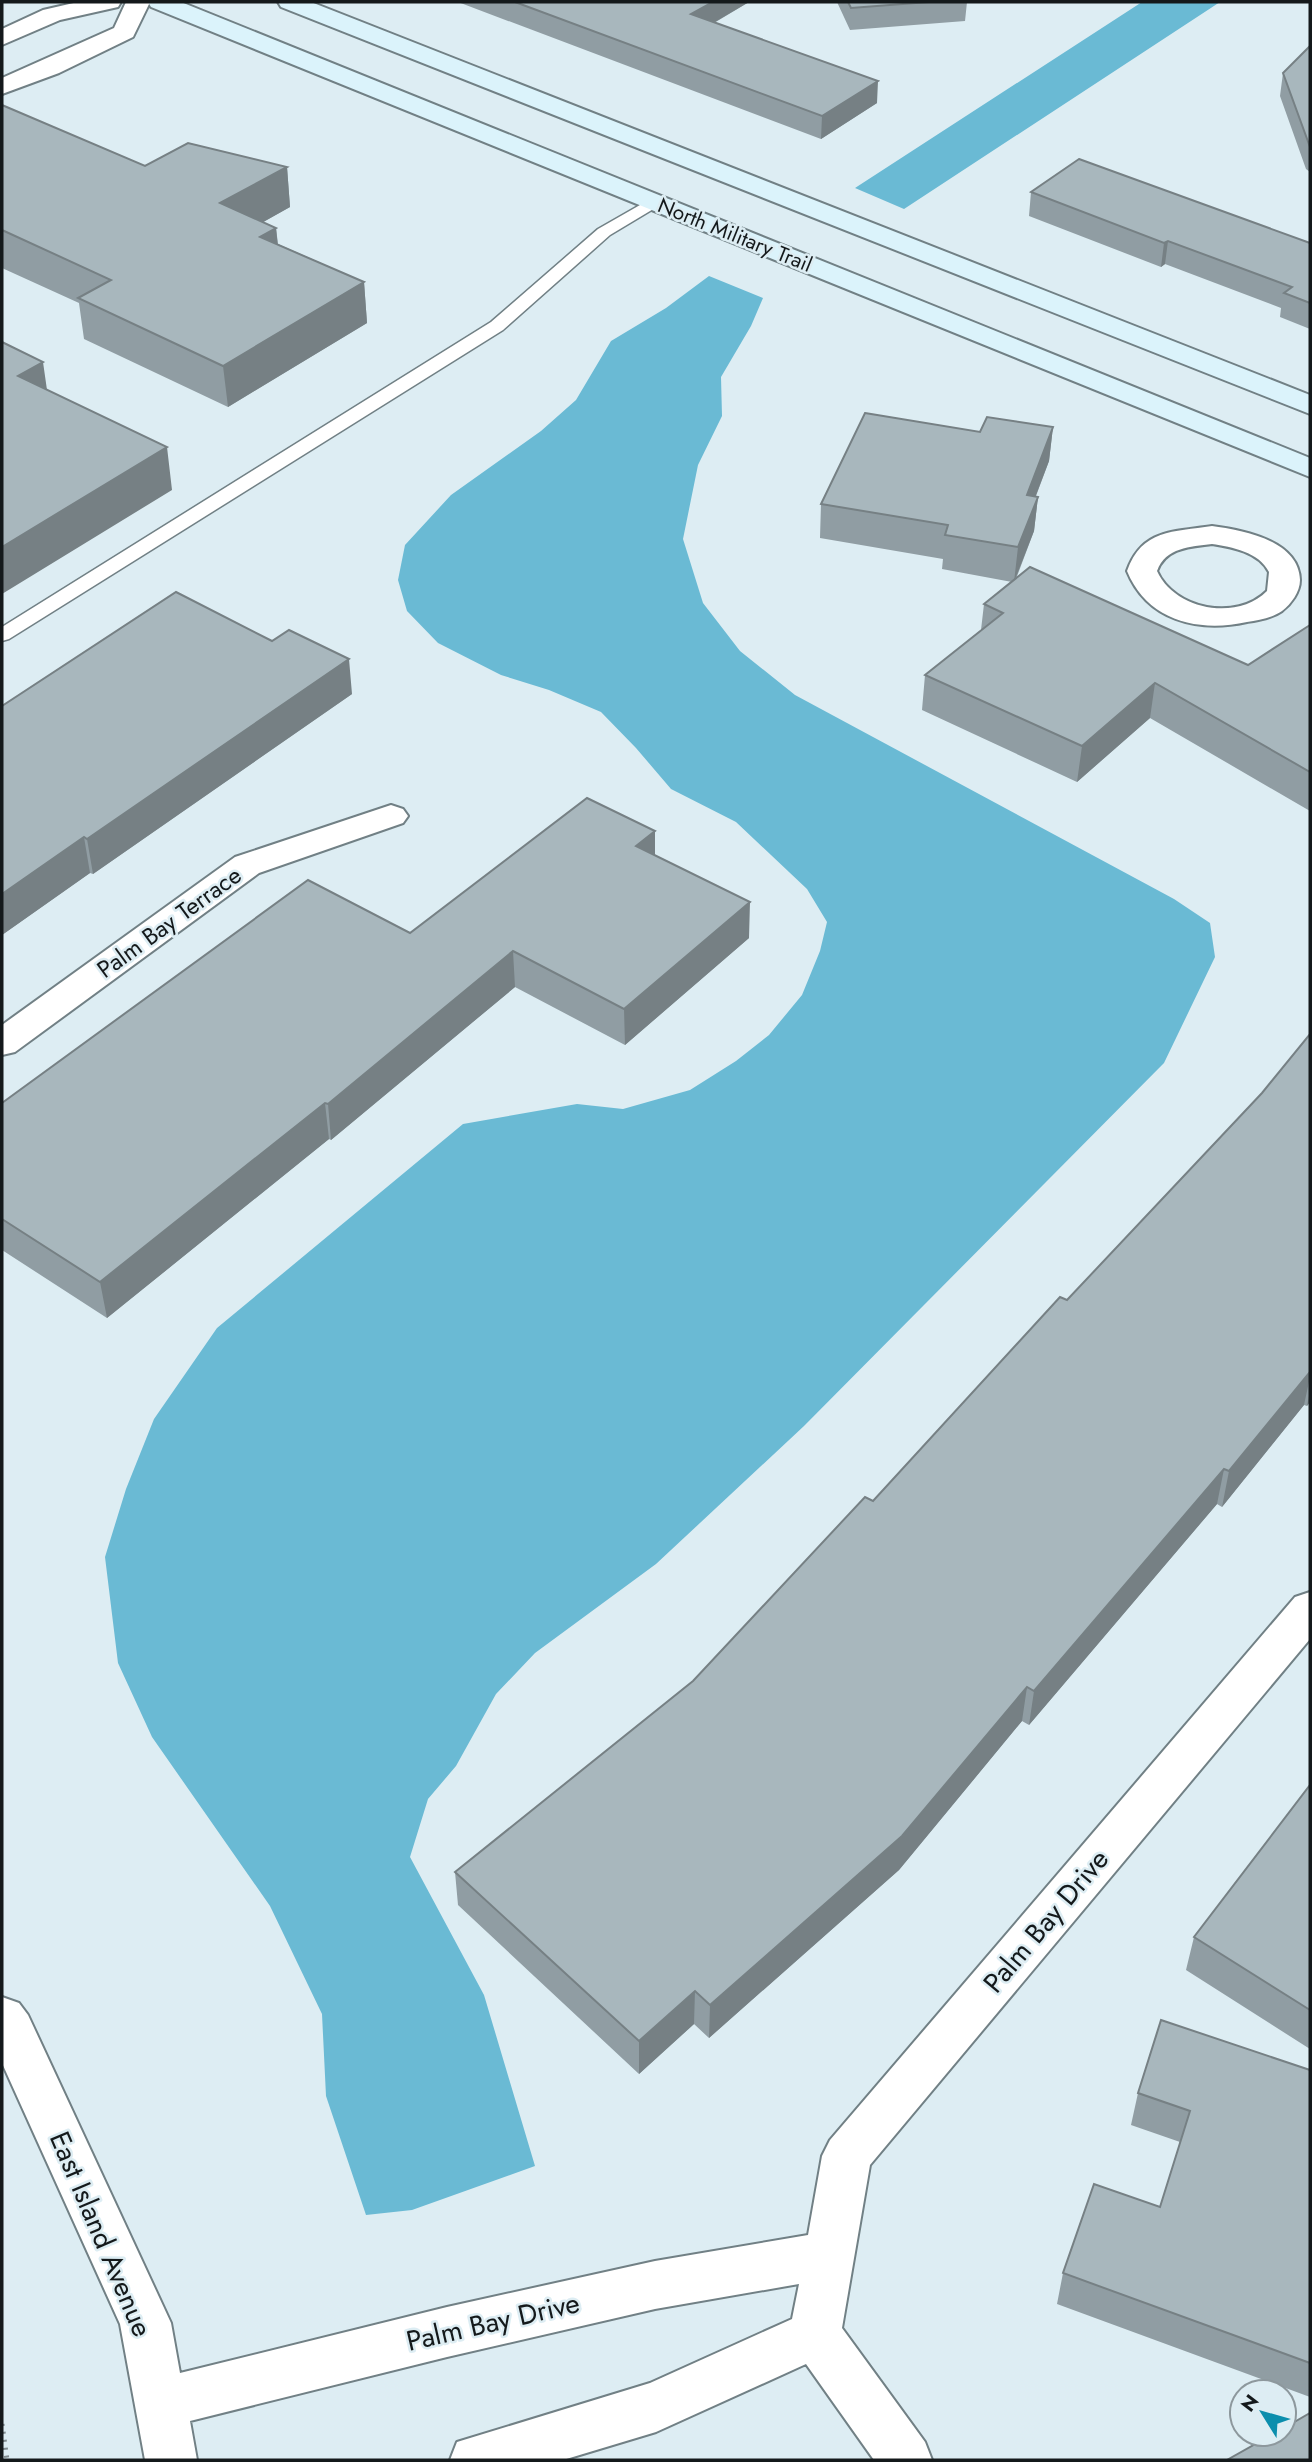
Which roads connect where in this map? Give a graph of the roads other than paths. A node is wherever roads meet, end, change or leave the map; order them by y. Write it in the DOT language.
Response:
graph roads {
  1 [pos="109,2"];
  2 [pos="138,2"];
  3 [pos="160,2"];
  4 [pos="290,2"];
  5 [pos="2,38"];
  6 [pos="2,87"];
  7 [pos="654,202"];
  8 [pos="1310,405"];
  9 [pos="1310,468"];
  10 [pos="2,635"];
  11 [pos="391,816"];
  12 [pos="2,1043"];
  13 [pos="1310,1609"];
  14 [pos="2,2018"];
  15 [pos="830,2255"];
  16 [pos="816,2334"];
  17 [pos="160,2403"];
  18 [pos="171,2460"];
  19 [pos="476,2460"];
  20 [pos="906,2460"];
  1 -- 5 [label="street"];
  2 -- 6 [label="street"];
  3 -- 7 [label="main road, North Military Trail"];
  4 -- 8 [label="main road"];
  7 -- 9 [label="main road, North Military Trail"];
  7 -- 10 [label="lane"];
  11 -- 12 [label="street, Palm Bay Terrace"];
  13 -- 15 [label="street, Palm Bay Drive"];
  14 -- 17 [label="street, East Island Avenue"];
  15 -- 16 [label="street, Palm Bay Drive"];
  15 -- 17 [label="street, Palm Bay Drive"];
  16 -- 19 [label="street"];
  16 -- 20 [label="street"];
  17 -- 18 [label="street, East Island Avenue"];
}
